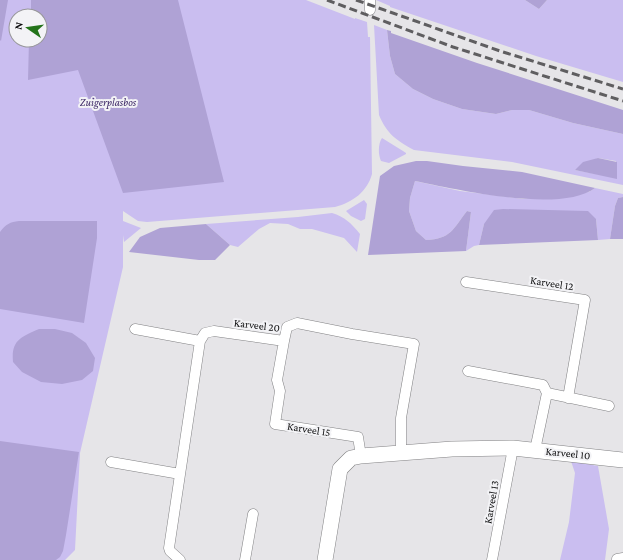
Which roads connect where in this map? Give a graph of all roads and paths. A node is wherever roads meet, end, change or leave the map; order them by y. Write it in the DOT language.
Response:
graph roads {
  1 [pos="466,282"];
  2 [pos="135,329"];
  3 [pos="200,340"];
  4 [pos="284,341"];
  5 [pos="468,371"];
  6 [pos="547,393"];
  7 [pos="568,398"];
  8 [pos="610,406"];
  9 [pos="513,448"];
  10 [pos="535,450"];
  11 [pos="401,454"];
  12 [pos="361,456"];
  13 [pos="623,460"];
  14 [pos="110,462"];
  15 [pos="180,474"];
  16 [pos="253,514"];
  17 [pos="180,560"];
  18 [pos="245,560"];
  19 [pos="325,560"];
  20 [pos="492,560"];
  1 -- 7 [label="street, Karveel 12"];
  2 -- 3 [label="street"];
  3 -- 4 [label="street, Karveel 20"];
  3 -- 15 [label="street"];
  4 -- 11 [label="street, Karveel 20"];
  4 -- 12 [label="street, Karveel 15"];
  5 -- 6 [label="street"];
  6 -- 7 [label="street"];
  6 -- 10 [label="street"];
  7 -- 8 [label="street"];
  9 -- 10 [label="street, Karveel 10"];
  9 -- 11 [label="street"];
  9 -- 20 [label="street, Karveel 13"];
  10 -- 13 [label="street, Karveel 10"];
  11 -- 12 [label="street"];
  12 -- 19 [label="street"];
  14 -- 15 [label="street"];
  15 -- 17 [label="street"];
  16 -- 18 [label="street"];
}
